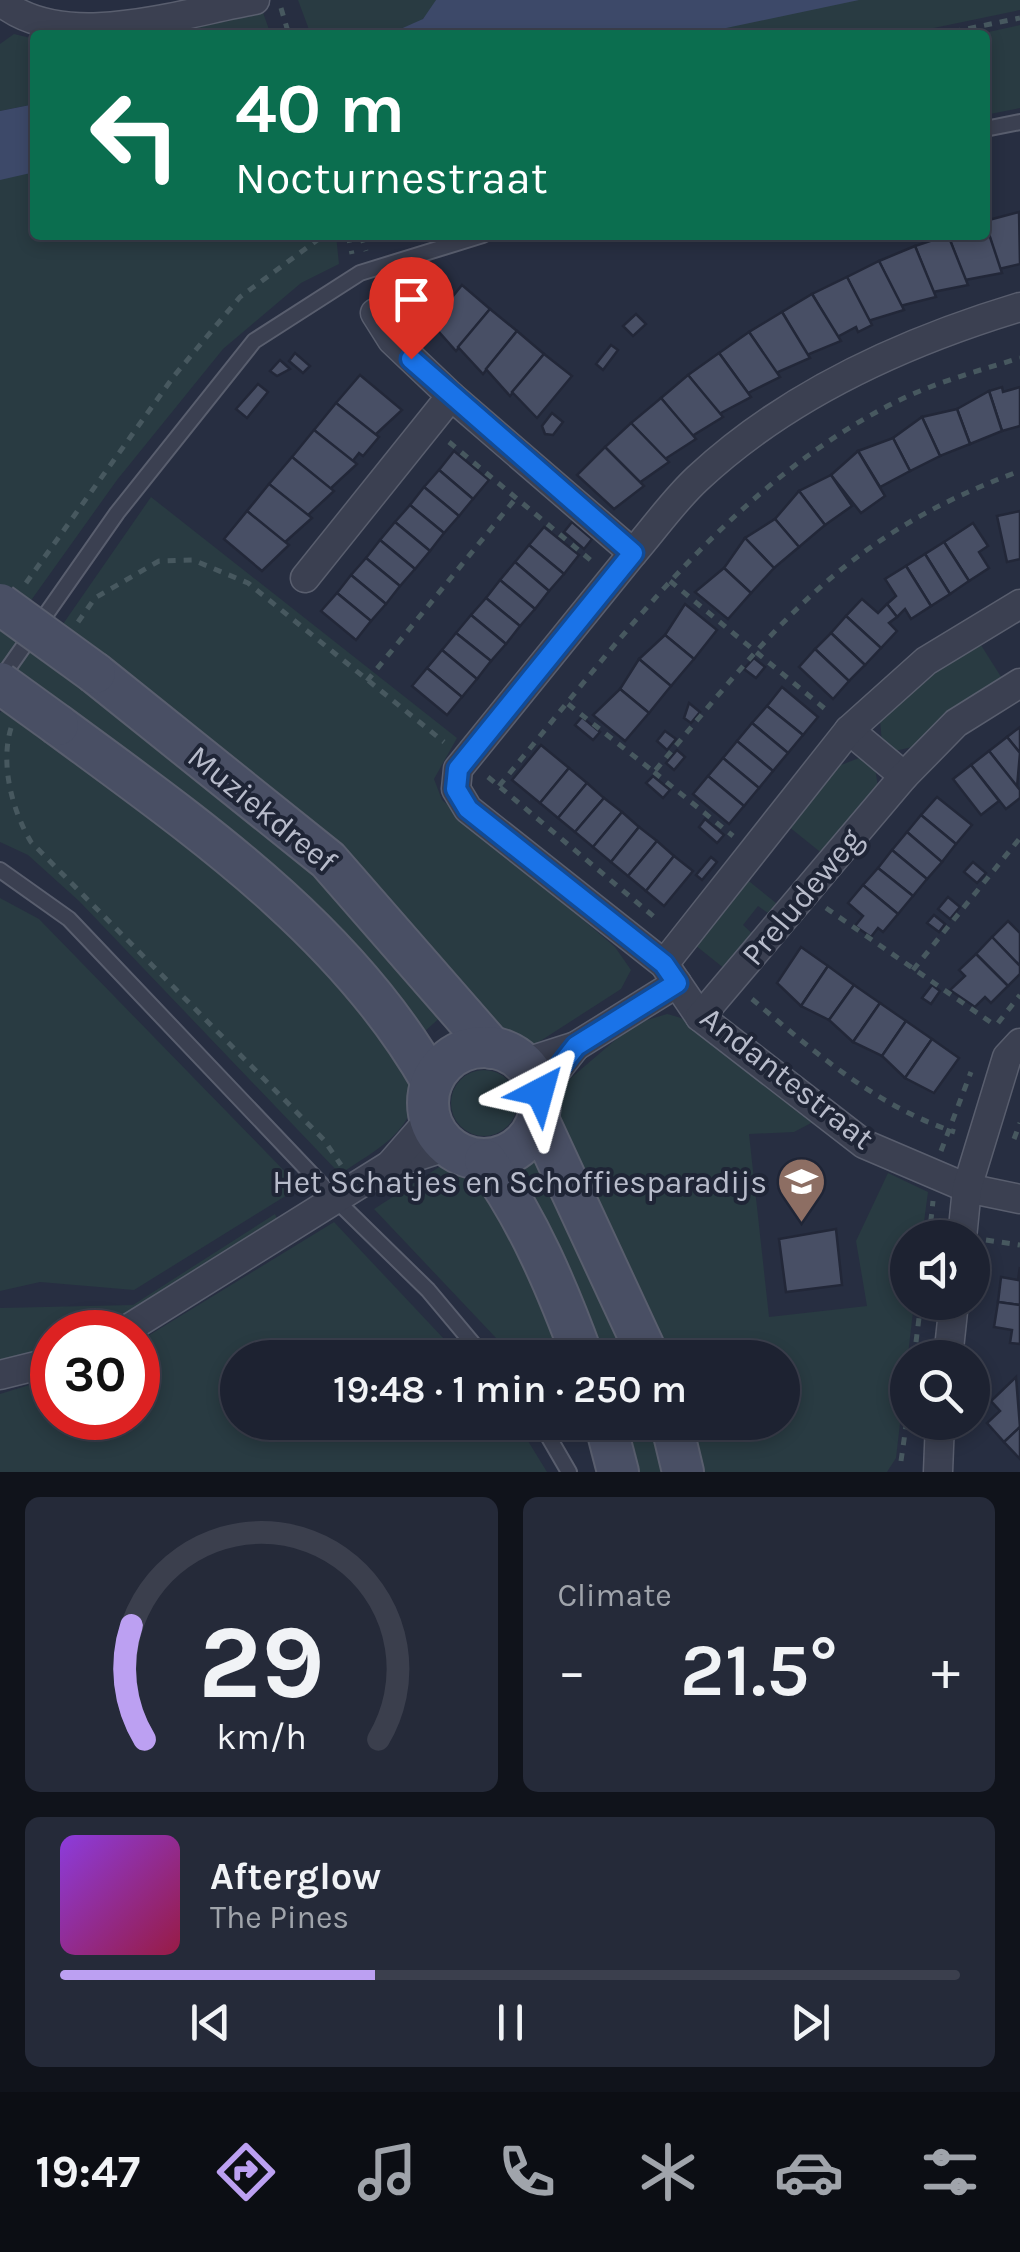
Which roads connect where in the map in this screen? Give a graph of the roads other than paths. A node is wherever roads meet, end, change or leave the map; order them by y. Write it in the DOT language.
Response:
graph roads {
  1 [pos="255,0"];
  2 [pos="0,1"];
  3 [pos="1020,122"];
  4 [pos="990,129"];
  5 [pos="466,240"];
  6 [pos="1020,307"];
  7 [pos="375,313"];
  8 [pos="451,396"];
  9 [pos="633,553"];
  10 [pos="304,590"];
  11 [pos="12,595"];
  12 [pos="1020,604"];
  13 [pos="0,681"];
  14 [pos="1020,683"];
  15 [pos="844,725"];
  16 [pos="904,776"];
  17 [pos="0,870"];
  18 [pos="671,973"];
  19 [pos="700,1017"];
  20 [pos="1020,1043"];
  21 [pos="523,1080"];
  22 [pos="449,1127"];
  23 [pos="967,1188"];
  24 [pos="347,1194"];
  25 [pos="1008,1196"];
  26 [pos="964,1220"];
  27 [pos="159,1310"];
  28 [pos="471,1340"];
  29 [pos="576,1340"];
  30 [pos="641,1340"];
  31 [pos="30,1368"];
  32 [pos="0,1376"];
  33 [pos="551,1440"];
  34 [pos="610,1440"];
  35 [pos="675,1440"];
  36 [pos="939,1440"];
  37 [pos="570,1472"];
  38 [pos="618,1472"];
  39 [pos="683,1472"];
  40 [pos="938,1472"];
  1 -- 2 [label="street"];
  3 -- 4 [label="lane"];
  5 -- 13 [label="lane"];
  6 -- 9 [label="street"];
  7 -- 8 [label="street"];
  8 -- 9 [label="street"];
  8 -- 10 [label="street"];
  9 -- 18 [label="street, Andantestraat"];
  11 -- 21 [label="main road, Muziekdreef, bridge"];
  12 -- 15 [label="street, Preludeweg"];
  13 -- 22 [label="main road, Muziekdreef, bridge"];
  14 -- 16 [label="street, Preludeweg"];
  15 -- 16 [label="street"];
  15 -- 18 [label="street, Preludeweg"];
  16 -- 19 [label="street, Preludeweg"];
  17 -- 24 [label="lane"];
  18 -- 19 [label="street, Andantestraat"];
  18 -- 21 [label="street, Preludeweg"];
  19 -- 23 [label="street, Andantestraat"];
  20 -- 23 [label="street"];
  21 -- 22 [label="main road"];
  21 -- 22 [label="main road"];
  21 -- 30 [label="main road, Muziekdreef"];
  22 -- 24 [label="street"];
  22 -- 29 [label="main road, Muziekdreef"];
  23 -- 25 [label="street, Andantestraat"];
  23 -- 26 [label="street"];
  24 -- 27 [label="street"];
  24 -- 28 [label="lane"];
  31 -- 32 [label="street"];
  33 -- 37 [label="lane"];
  34 -- 38 [label="main road"];
  35 -- 39 [label="main road"];
  36 -- 40 [label="street"];
}
